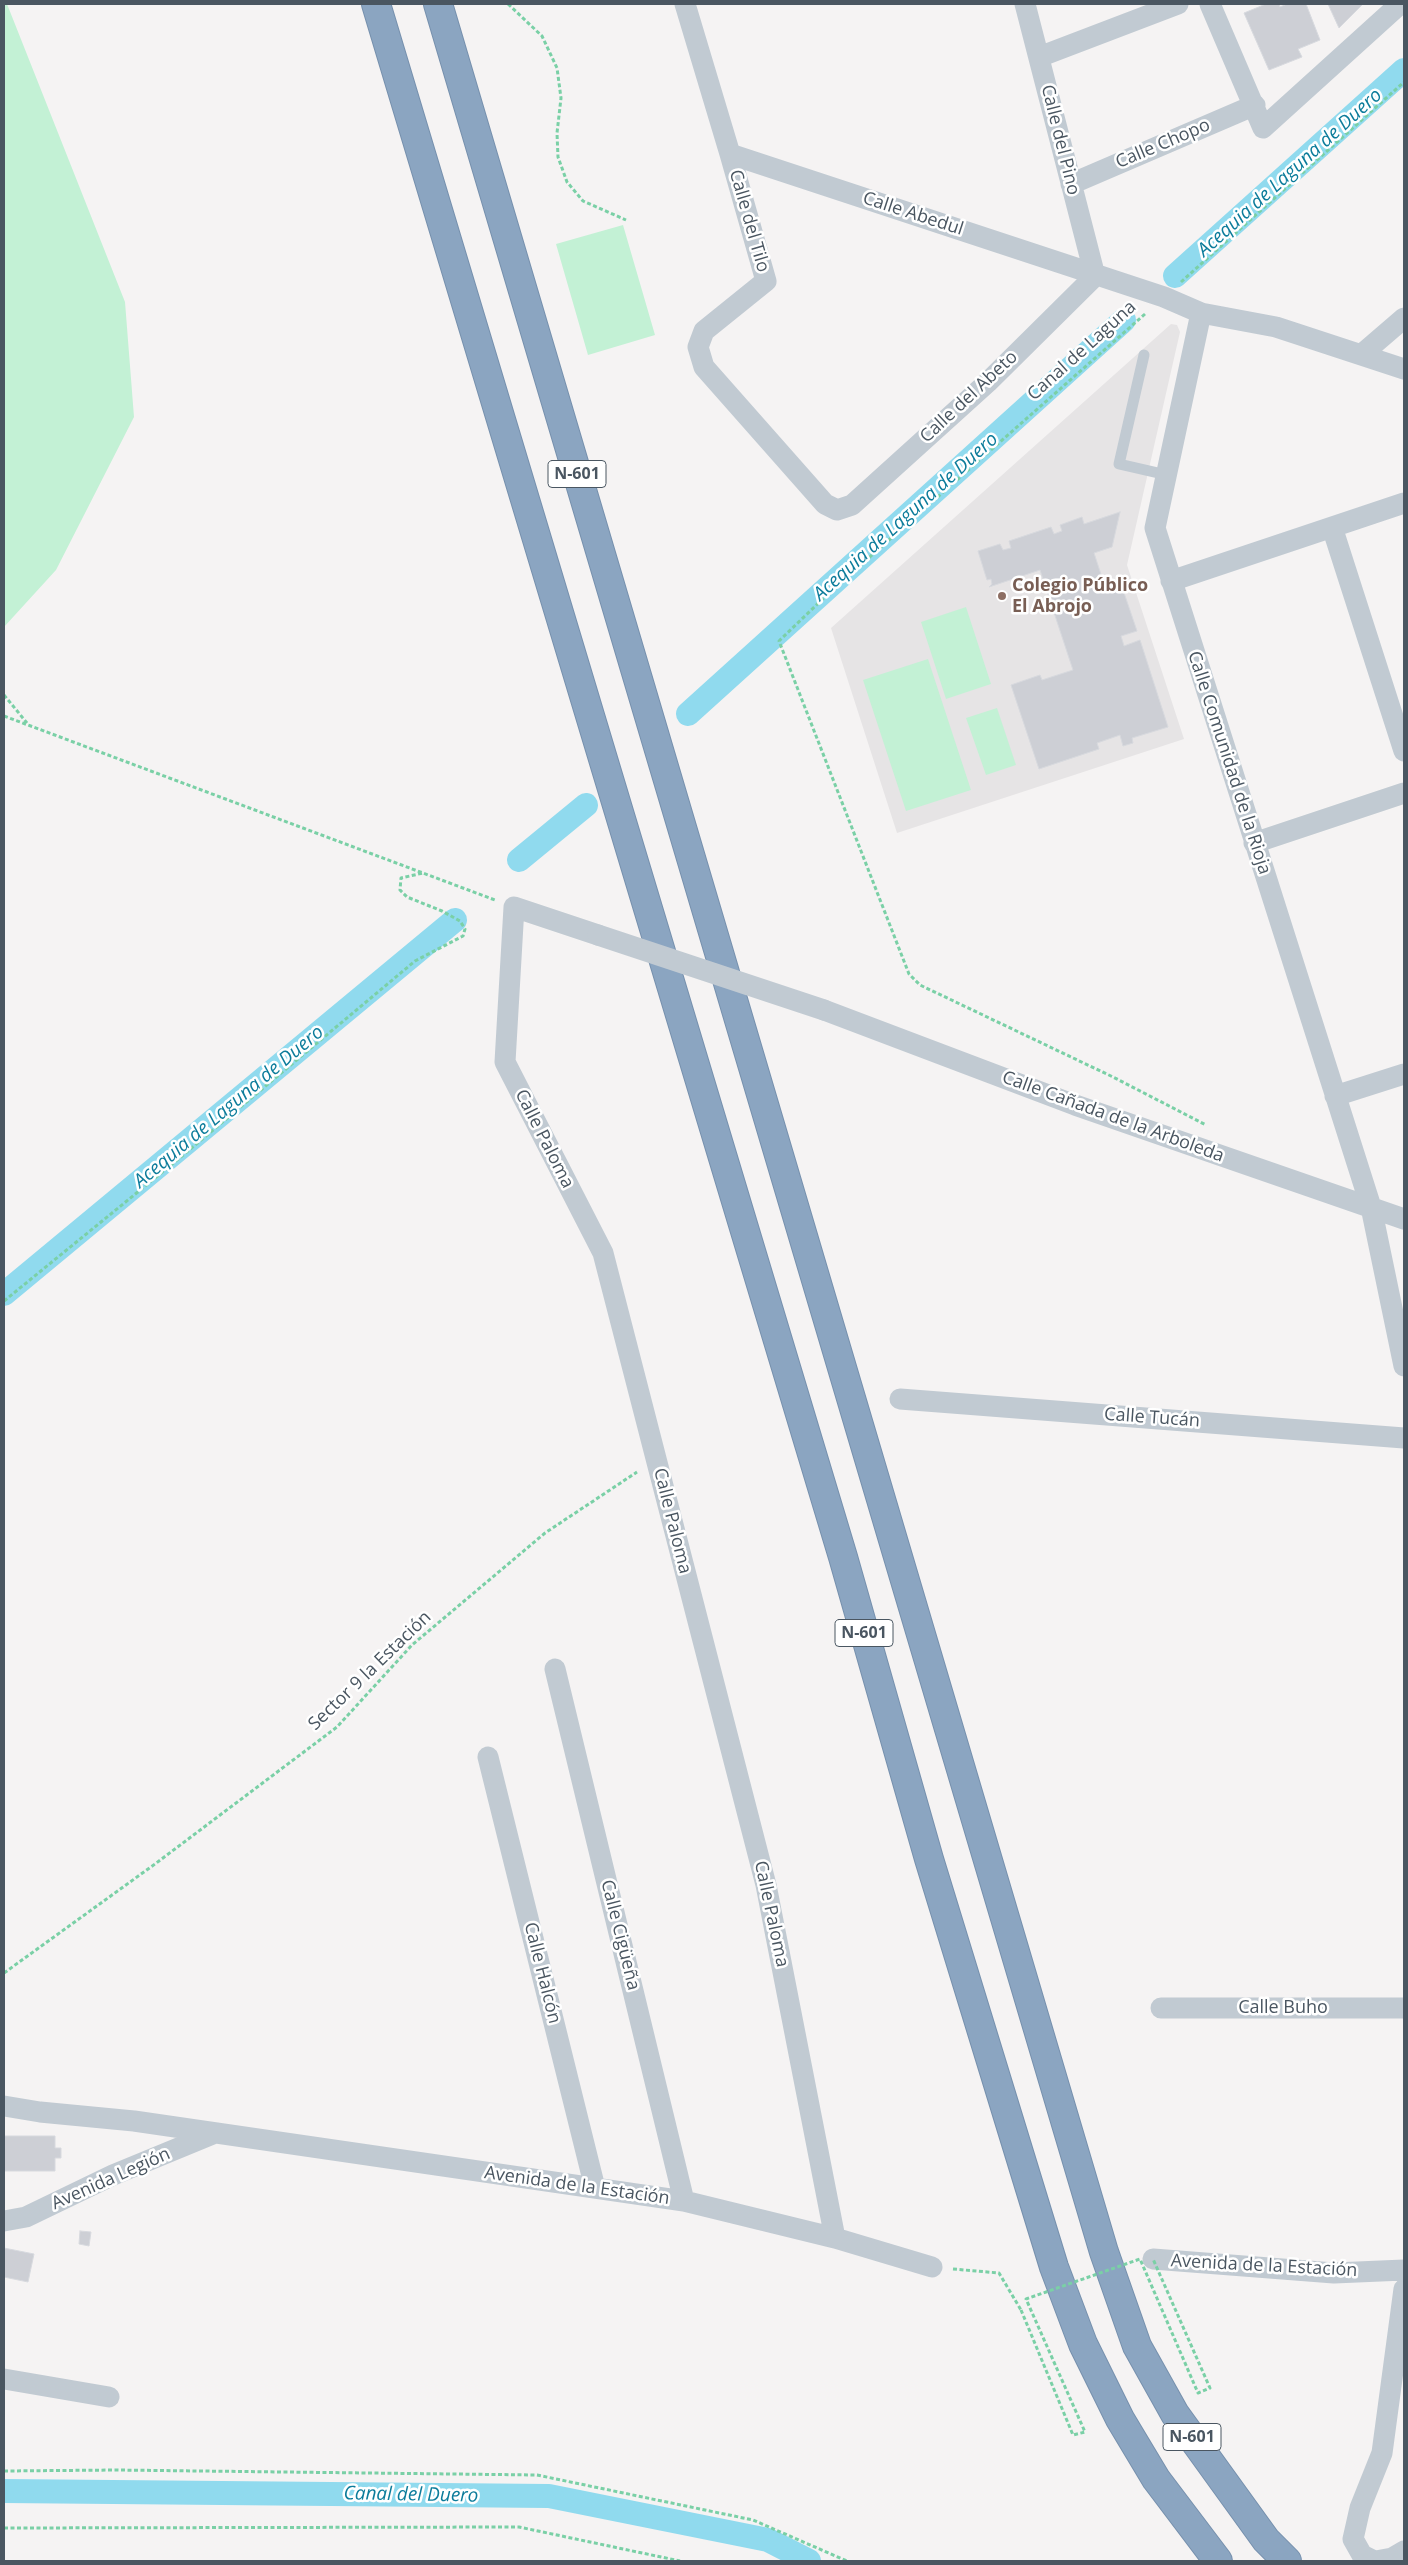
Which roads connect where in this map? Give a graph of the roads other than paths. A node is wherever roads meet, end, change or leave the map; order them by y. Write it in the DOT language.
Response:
graph roads {
  1 [pos="376,4"];
  2 [pos="438,4"];
  3 [pos="1025,4"];
  4 [pos="1178,4"];
  5 [pos="1210,4"];
  6 [pos="1400,4"];
  7 [pos="690,5"];
  8 [pos="1039,57"];
  9 [pos="1255,105"];
  10 [pos="730,154"];
  11 [pos="1071,184"];
  12 [pos="1095,276"];
  13 [pos="1202,313"];
  14 [pos="1404,318"];
  15 [pos="1144,355"];
  16 [pos="1361,355"];
  17 [pos="1404,369"];
  18 [pos="1166,475"];
  19 [pos="1404,503"];
  20 [pos="837,510"];
  21 [pos="1332,528"];
  22 [pos="1170,581"];
  23 [pos="1404,751"];
  24 [pos="1404,793"];
  25 [pos="1254,843"];
  26 [pos="514,907"];
  27 [pos="1404,1074"];
  28 [pos="1336,1096"];
  29 [pos="1371,1207"];
  30 [pos="1404,1220"];
  31 [pos="1404,1366"];
  32 [pos="900,1399"];
  33 [pos="1404,1438"];
  34 [pos="555,1668"];
  35 [pos="488,1757"];
  36 [pos="1161,2008"];
  37 [pos="1404,2008"];
  38 [pos="4,2106"];
  39 [pos="216,2132"];
  40 [pos="595,2188"];
  41 [pos="684,2202"];
  42 [pos="4,2221"];
  43 [pos="835,2238"];
  44 [pos="1153,2259"];
  45 [pos="932,2267"];
  46 [pos="1404,2270"];
  47 [pos="1404,2289"];
  48 [pos="4,2379"];
  49 [pos="109,2398"];
  50 [pos="1404,2551"];
  51 [pos="1218,2561"];
  52 [pos="1287,2561"];
  53 [pos="1375,2561"];
  1 -- 51 [label="highway, N-601"];
  2 -- 52 [label="highway, N-601"];
  3 -- 8 [label="street, Calle del Pino"];
  4 -- 8 [label="street"];
  5 -- 9 [label="street"];
  6 -- 9 [label="street"];
  7 -- 10 [label="street, Calle del Tilo"];
  8 -- 11 [label="street, Calle del Pino"];
  9 -- 11 [label="street, Calle Chopo"];
  10 -- 12 [label="street, Calle Abedul"];
  10 -- 20 [label="street, Calle del Tilo"];
  11 -- 12 [label="street, Calle del Pino"];
  12 -- 13 [label="street, Calle Abedul"];
  12 -- 20 [label="street, Calle del Abeto"];
  13 -- 16 [label="street, Calle Abedul"];
  13 -- 18 [label="street, Calle Comunidad de la Rioja"];
  14 -- 16 [label="street"];
  15 -- 18 [label="lane"];
  16 -- 17 [label="street, Calle Abedul"];
  18 -- 22 [label="street, Calle Comunidad de la Rioja"];
  19 -- 21 [label="street"];
  21 -- 22 [label="street"];
  21 -- 23 [label="street"];
  22 -- 25 [label="street, Calle Comunidad de la Rioja"];
  24 -- 25 [label="street"];
  25 -- 28 [label="street, Calle Comunidad de la Rioja"];
  26 -- 29 [label="street, Calle Cañada de la Arboleda, bridge"];
  26 -- 43 [label="street, Calle Paloma"];
  27 -- 28 [label="street"];
  28 -- 29 [label="street, Calle Comunidad de la Rioja"];
  29 -- 30 [label="street, Calle Cañada de la Arboleda"];
  29 -- 31 [label="street, Calle Comunidad de la Rioja"];
  32 -- 33 [label="street, Calle Tucán"];
  34 -- 41 [label="street, Calle Cigüeña"];
  35 -- 40 [label="street, Calle Halcón"];
  36 -- 37 [label="street, Calle Buho"];
  38 -- 39 [label="street, Avenida de la Estación"];
  39 -- 40 [label="street, Avenida de la Estación"];
  39 -- 42 [label="street, Avenida Legión"];
  40 -- 41 [label="street, Avenida de la Estación"];
  41 -- 43 [label="street, Avenida de la Estación"];
  43 -- 45 [label="street, Avenida de la Estación"];
  44 -- 46 [label="street, Avenida de la Estación"];
  47 -- 53 [label="street"];
  48 -- 49 [label="street"];
  50 -- 53 [label="street"];
}
